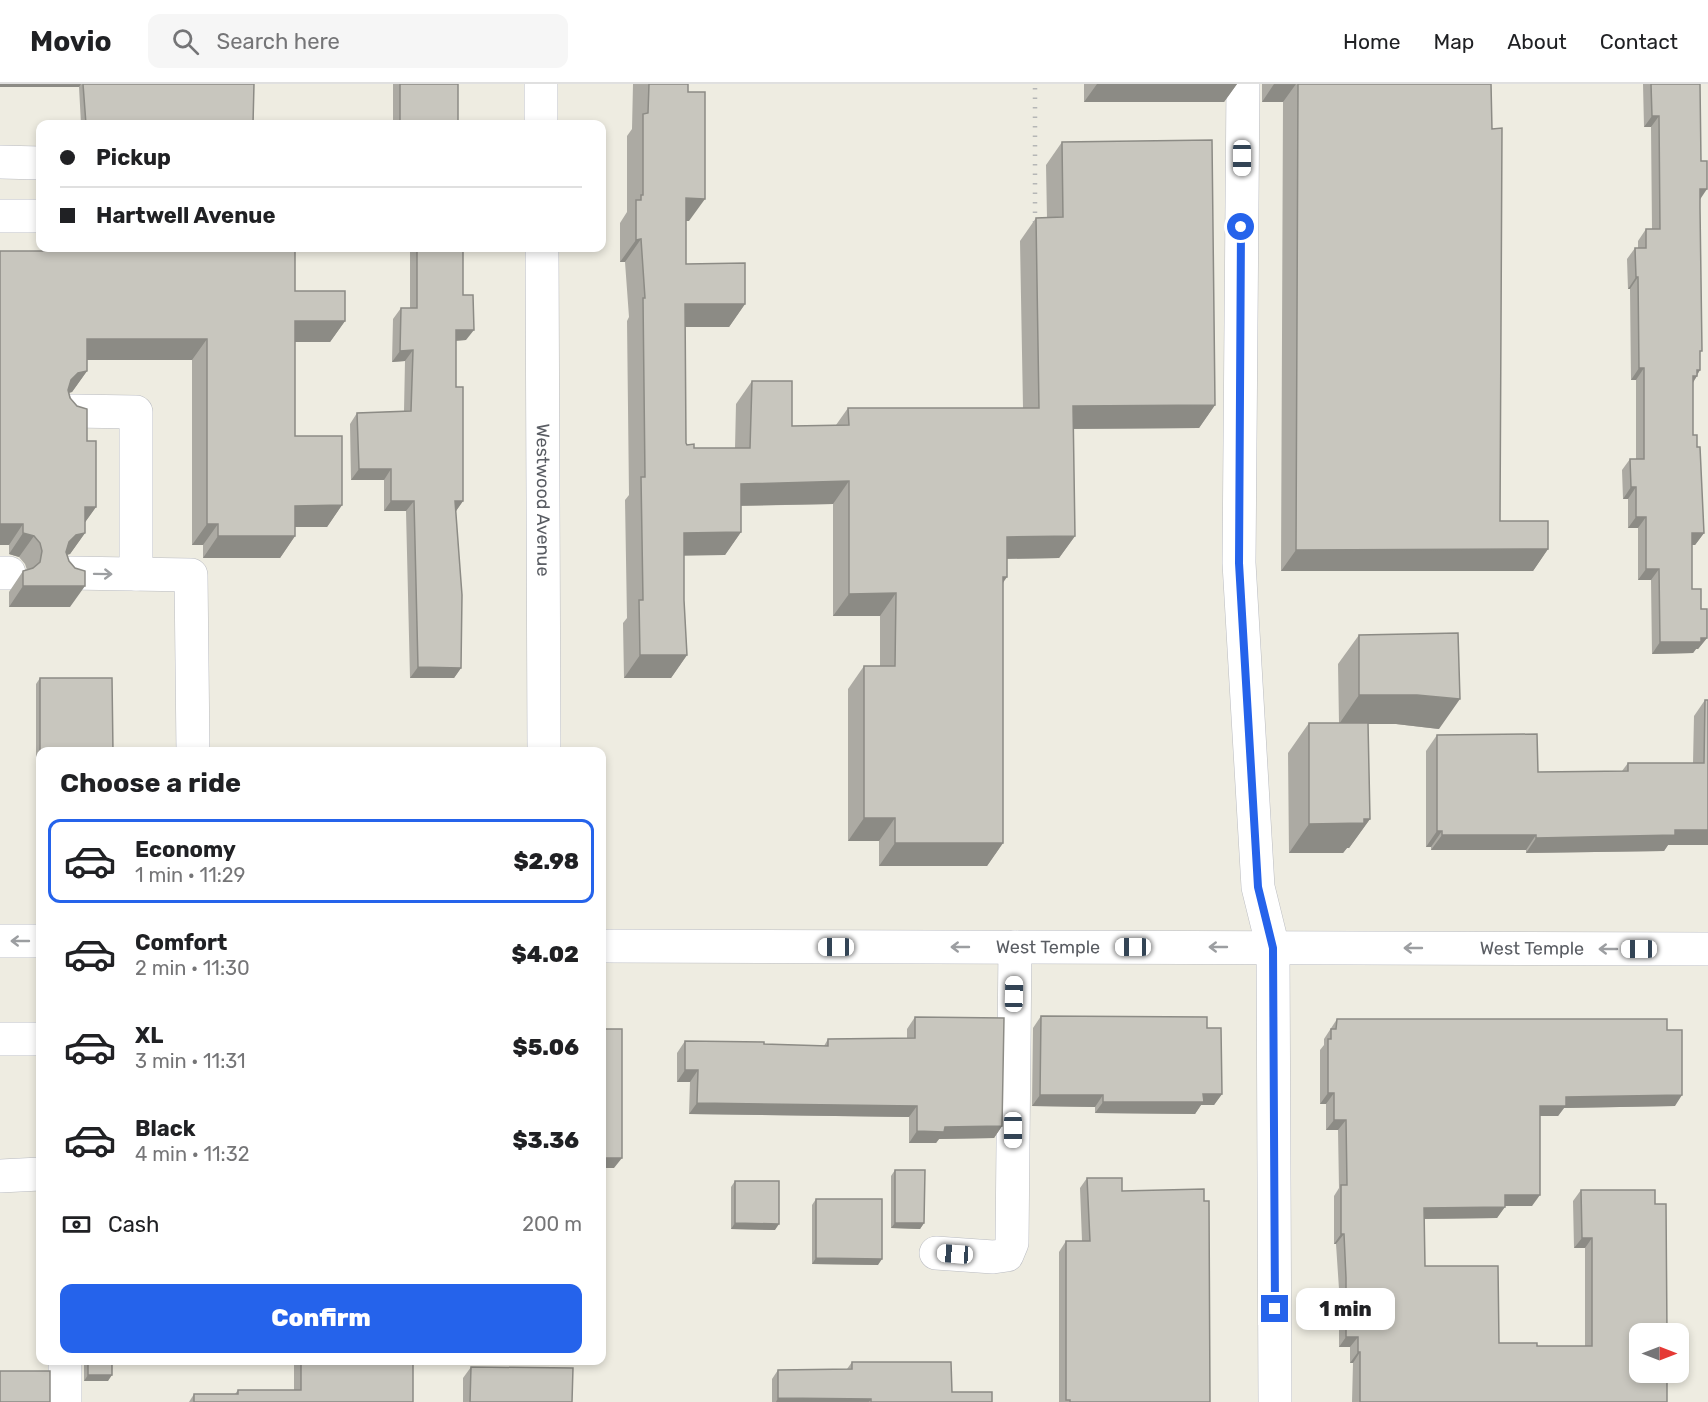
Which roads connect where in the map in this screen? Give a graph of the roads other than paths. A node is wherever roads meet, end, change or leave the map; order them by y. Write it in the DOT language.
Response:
graph roads {
  1 [pos="541,84"];
  2 [pos="1243,84"];
  3 [pos="541,120"];
  4 [pos="0,162"];
  5 [pos="36,163"];
  6 [pos="0,216"];
  7 [pos="36,216"];
  8 [pos="542,252"];
  9 [pos="72,411"];
  10 [pos="70,573"];
  11 [pos="136,574"];
  12 [pos="193,747"];
  13 [pos="544,747"];
  14 [pos="0,941"];
  15 [pos="36,941"];
  16 [pos="606,946"];
  17 [pos="1015,947"];
  18 [pos="1273,948"];
  19 [pos="1708,949"];
  20 [pos="0,1039"];
  21 [pos="36,1039"];
  22 [pos="36,1174"];
  23 [pos="0,1176"];
  24 [pos="936,1252"];
  25 [pos="65,1365"];
  26 [pos="64,1402"];
  27 [pos="1275,1402"];
  1 -- 3 [label="street"];
  2 -- 18 [label="street"];
  4 -- 5 [label="street"];
  6 -- 7 [label="street"];
  8 -- 13 [label="street, Westwood Avenue"];
  9 -- 11 [label="street"];
  10 -- 11 [label="street, one-way"];
  11 -- 12 [label="street"];
  15 -- 14 [label="street, one-way"];
  17 -- 16 [label="street, West Temple, one-way"];
  18 -- 17 [label="street, West Temple, one-way"];
  17 -- 24 [label="street"];
  19 -- 18 [label="street, West Temple, one-way"];
  18 -- 27 [label="street"];
  20 -- 21 [label="street"];
  22 -- 23 [label="street"];
  25 -- 26 [label="street"];
}
